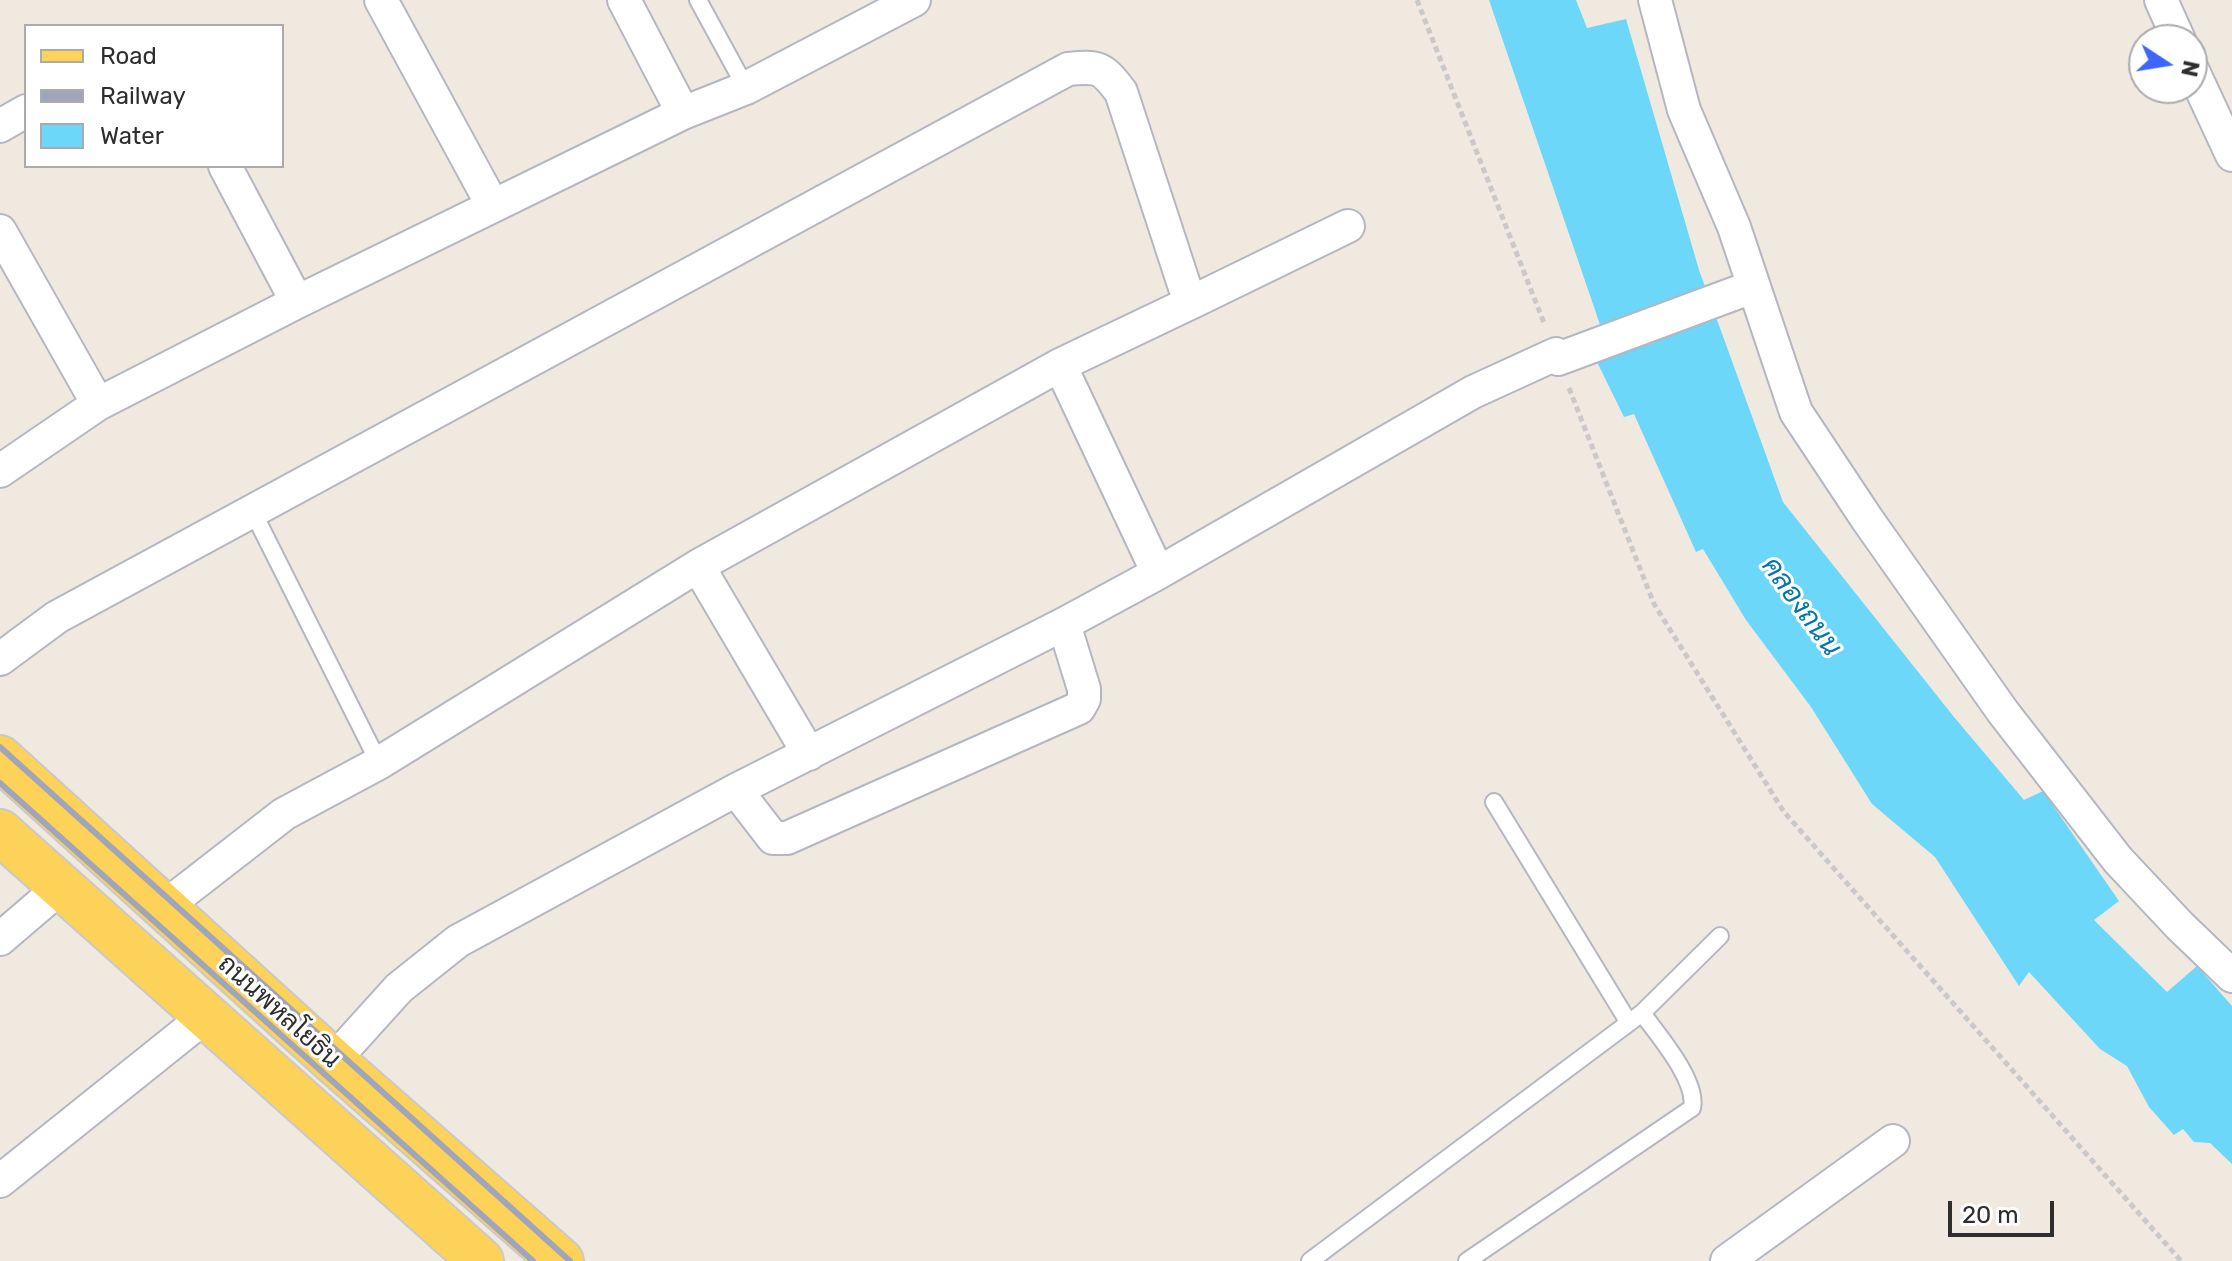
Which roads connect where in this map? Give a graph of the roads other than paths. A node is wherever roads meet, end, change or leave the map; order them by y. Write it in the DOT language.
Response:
graph roads {
  1 [pos="381,0"];
  2 [pos="624,0"];
  3 [pos="698,0"];
  4 [pos="914,0"];
  5 [pos="1655,0"];
  6 [pos="2161,0"];
  7 [pos="2172,24"];
  8 [pos="746,88"];
  9 [pos="2208,101"];
  10 [pos="24,112"];
  11 [pos="683,113"];
  12 [pos="0,126"];
  13 [pos="2230,146"];
  14 [pos="226,168"];
  15 [pos="493,206"];
  16 [pos="1348,226"];
  17 [pos="0,231"];
  18 [pos="1752,287"];
  19 [pos="297,302"];
  20 [pos="1190,303"];
  21 [pos="1060,365"];
  22 [pos="98,404"];
  23 [pos="0,471"];
  24 [pos="253,512"];
  25 [pos="698,566"];
  26 [pos="1158,573"];
  27 [pos="1064,624"];
  28 [pos="0,659"];
  29 [pos="809,754"];
  30 [pos="0,758"];
  31 [pos="379,763"];
  32 [pos="736,790"];
  33 [pos="1494,802"];
  34 [pos="0,832"];
  35 [pos="62,886"];
  36 [pos="163,908"];
  37 [pos="1720,936"];
  38 [pos="0,939"];
  39 [pos="2232,976"];
  40 [pos="206,1016"];
  41 [pos="1636,1018"];
  42 [pos="333,1061"];
  43 [pos="1893,1141"];
  44 [pos="0,1181"];
  45 [pos="544,1256"];
  46 [pos="481,1261"];
  47 [pos="1310,1261"];
  48 [pos="1467,1261"];
  49 [pos="1727,1261"];
  1 -- 15 [label="street"];
  2 -- 11 [label="street"];
  3 -- 8 [label="lane"];
  4 -- 8 [label="street"];
  5 -- 18 [label="street"];
  6 -- 7 [label="street"];
  8 -- 11 [label="street"];
  9 -- 13 [label="street"];
  10 -- 12 [label="street"];
  11 -- 15 [label="street"];
  14 -- 19 [label="street"];
  15 -- 19 [label="street"];
  16 -- 20 [label="street"];
  17 -- 22 [label="street"];
  18 -- 26 [label="street"];
  18 -- 39 [label="street"];
  19 -- 22 [label="street"];
  20 -- 21 [label="street"];
  20 -- 24 [label="street"];
  21 -- 25 [label="street"];
  21 -- 26 [label="street"];
  22 -- 23 [label="street"];
  24 -- 28 [label="street"];
  24 -- 31 [label="lane"];
  25 -- 29 [label="street"];
  25 -- 31 [label="street"];
  26 -- 27 [label="street"];
  27 -- 29 [label="street"];
  27 -- 32 [label="street"];
  29 -- 32 [label="street"];
  30 -- 36 [label="main road, ถนนพหลโยธิน"];
  31 -- 36 [label="street"];
  32 -- 42 [label="street"];
  33 -- 41 [label="lane"];
  34 -- 35 [label="main road, ถนนพหลโยธิน"];
  35 -- 38 [label="street"];
  35 -- 40 [label="main road, ถนนพหลโยธิน"];
  36 -- 42 [label="main road, ถนนพหลโยธิน"];
  37 -- 41 [label="lane"];
  40 -- 44 [label="street"];
  40 -- 46 [label="main road, ถนนพหลโยธิน"];
  41 -- 47 [label="lane"];
  41 -- 48 [label="lane"];
  42 -- 45 [label="main road, ถนนพหลโยธิน"];
  43 -- 49 [label="street"];
}
